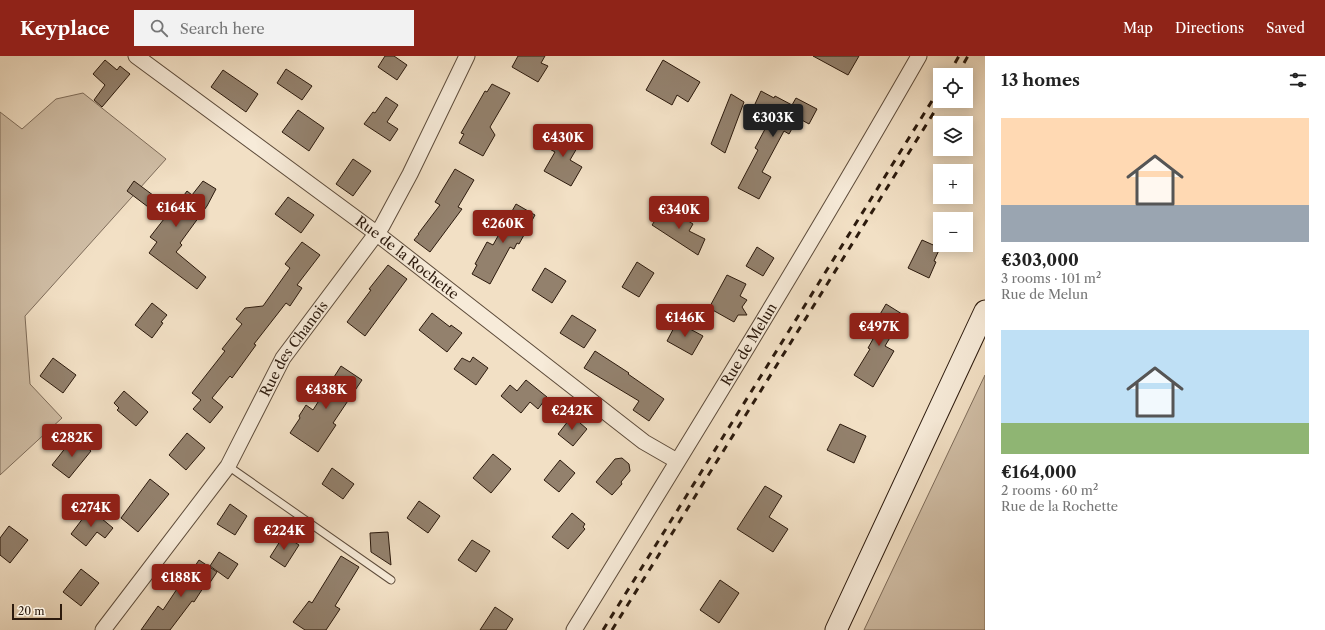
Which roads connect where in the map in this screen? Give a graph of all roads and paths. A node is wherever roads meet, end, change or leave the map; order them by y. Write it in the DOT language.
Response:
graph roads {
  1 [pos="136,56"];
  2 [pos="467,56"];
  3 [pos="918,56"];
  4 [pos="376,232"];
  5 [pos="985,311"];
  6 [pos="677,461"];
  7 [pos="228,466"];
  8 [pos="391,580"];
  9 [pos="103,630"];
  10 [pos="574,630"];
  11 [pos="836,630"];
  1 -- 4 [label="street, Rue de la Rochette"];
  2 -- 4 [label="street, Rue des Chanois"];
  3 -- 6 [label="street, Rue de Melun"];
  4 -- 6 [label="street, Rue de la Rochette"];
  4 -- 7 [label="street, Rue des Chanois"];
  5 -- 11 [label="main road"];
  6 -- 10 [label="street, Rue de Melun"];
  7 -- 8 [label="lane"];
  7 -- 9 [label="street, Rue des Chanois"];
}
